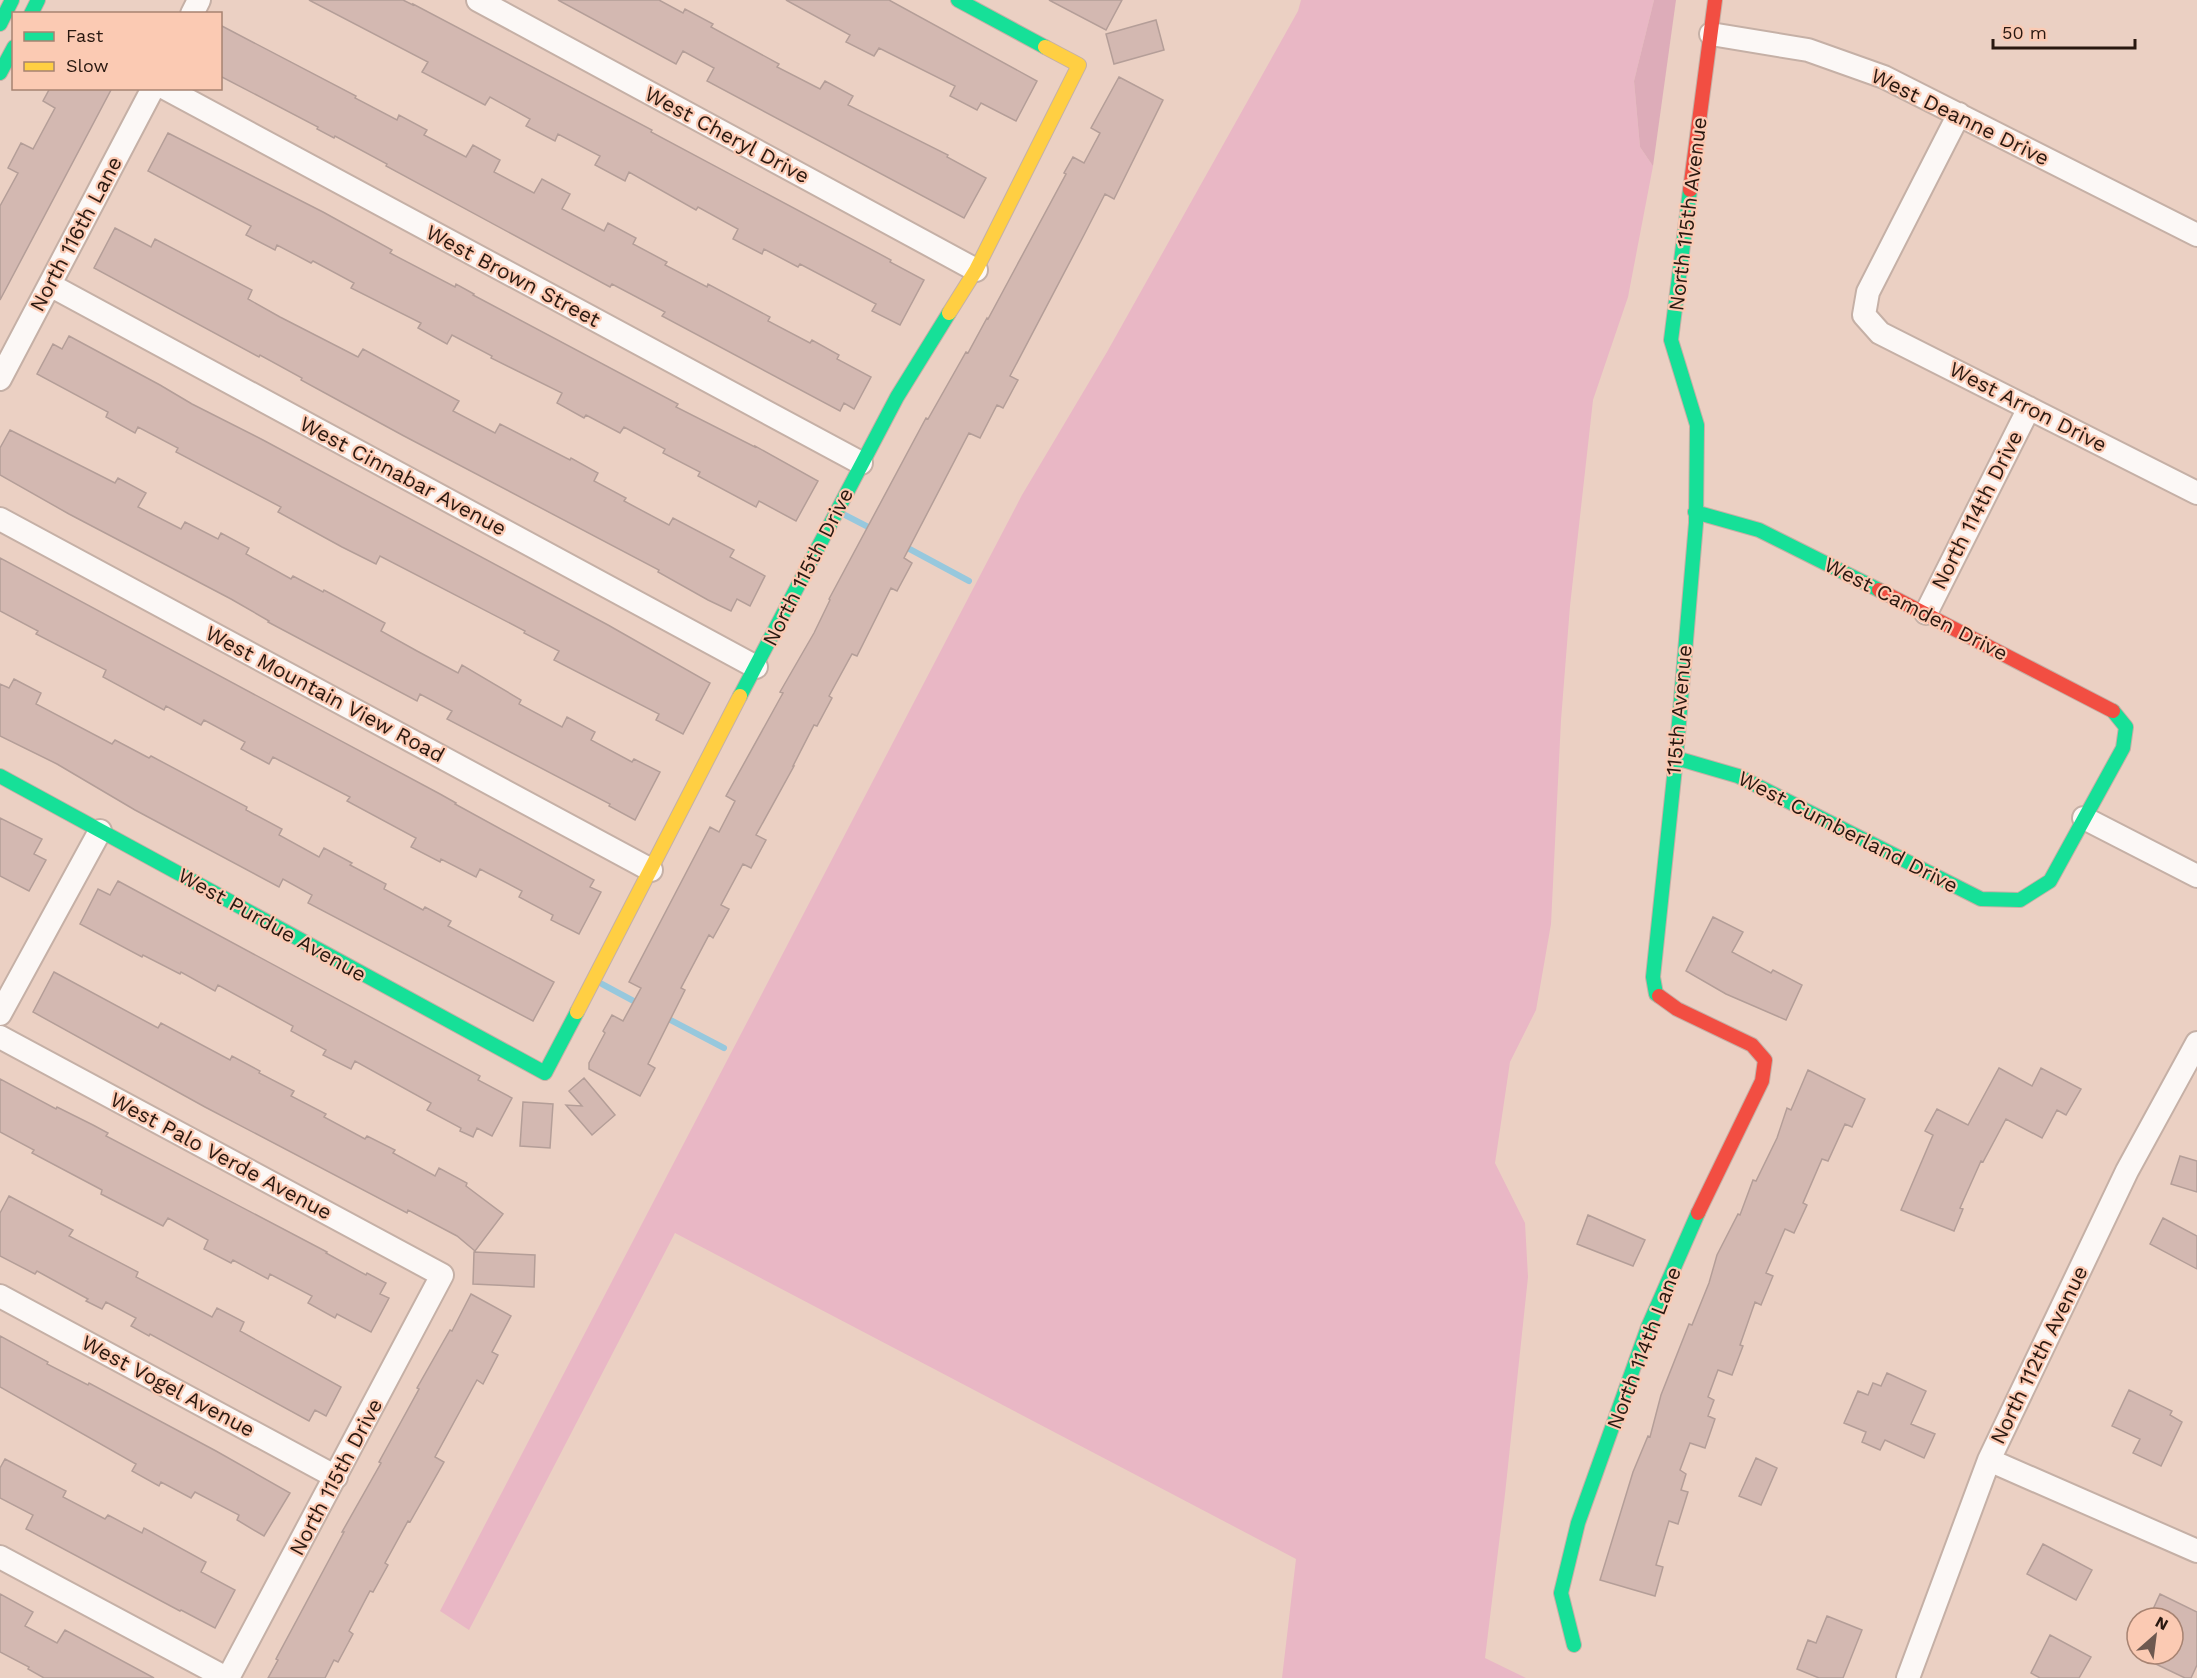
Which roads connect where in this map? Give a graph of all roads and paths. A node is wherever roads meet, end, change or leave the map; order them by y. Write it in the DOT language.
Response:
graph roads {
  1 [pos="12,0"];
  2 [pos="478,0"];
  3 [pos="958,0"];
  4 [pos="1715,0"];
  5 [pos="0,24"];
  6 [pos="1711,34"];
  7 [pos="12,51"];
  8 [pos="0,73"];
  9 [pos="152,90"];
  10 [pos="169,90"];
  11 [pos="1959,114"];
  12 [pos="2197,235"];
  13 [pos="976,270"];
  14 [pos="50,285"];
  15 [pos="0,379"];
  16 [pos="2029,408"];
  17 [pos="1697,424"];
  18 [pos="861,463"];
  19 [pos="2197,493"];
  20 [pos="1695,512"];
  21 [pos="0,519"];
  22 [pos="1926,613"];
  23 [pos="756,667"];
  24 [pos="1676,758"];
  25 [pos="0,776"];
  26 [pos="2084,818"];
  27 [pos="100,831"];
  28 [pos="651,870"];
  29 [pos="2197,876"];
  30 [pos="0,1014"];
  31 [pos="0,1037"];
  32 [pos="2195,1051"];
  33 [pos="1765,1060"];
  34 [pos="545,1073"];
  35 [pos="442,1275"];
  36 [pos="0,1296"];
  37 [pos="1989,1460"];
  38 [pos="336,1477"];
  39 [pos="2197,1551"];
  40 [pos="0,1557"];
  41 [pos="1574,1645"];
  42 [pos="227,1678"];
  43 [pos="1908,1678"];
  1 -- 5 [label="street"];
  2 -- 13 [label="street, West Cheryl Drive"];
  3 -- 13 [label="street, North 115th Drive"];
  4 -- 6 [label="street, North 115th Avenue"];
  6 -- 11 [label="street, West Deanne Drive"];
  6 -- 17 [label="street, North 115th Avenue"];
  7 -- 8 [label="street"];
  9 -- 14 [label="street, North 116th Lane"];
  10 -- 18 [label="street, West Brown Street"];
  11 -- 12 [label="street, West Deanne Drive"];
  11 -- 16 [label="street, West Arron Drive"];
  13 -- 18 [label="street, North 115th Drive"];
  14 -- 15 [label="street, North 116th Lane"];
  14 -- 23 [label="street, West Cinnabar Avenue"];
  16 -- 19 [label="street, West Arron Drive"];
  16 -- 22 [label="street, North 114th Drive"];
  17 -- 20 [label="street, 115th Avenue"];
  18 -- 23 [label="street, North 115th Drive"];
  20 -- 22 [label="street, West Camden Drive"];
  20 -- 24 [label="street, 115th Avenue"];
  21 -- 28 [label="street, West Mountain View Road"];
  22 -- 26 [label="street, West Camden Drive"];
  23 -- 28 [label="street, North 115th Drive"];
  24 -- 26 [label="street, West Cumberland Drive"];
  24 -- 33 [label="street, 115th Avenue"];
  25 -- 27 [label="street, West Purdue Avenue"];
  26 -- 29 [label="street"];
  27 -- 30 [label="street"];
  27 -- 34 [label="street, West Purdue Avenue"];
  28 -- 34 [label="street, North 115th Drive"];
  31 -- 35 [label="street, West Palo Verde Avenue"];
  32 -- 37 [label="street, North 112th Avenue"];
  33 -- 41 [label="street, North 114th Lane"];
  35 -- 38 [label="street, North 115th Drive"];
  36 -- 38 [label="street, West Vogel Avenue"];
  37 -- 39 [label="street"];
  37 -- 43 [label="street, North 112th Avenue"];
  38 -- 42 [label="street, North 115th Drive"];
  40 -- 42 [label="street"];
}
